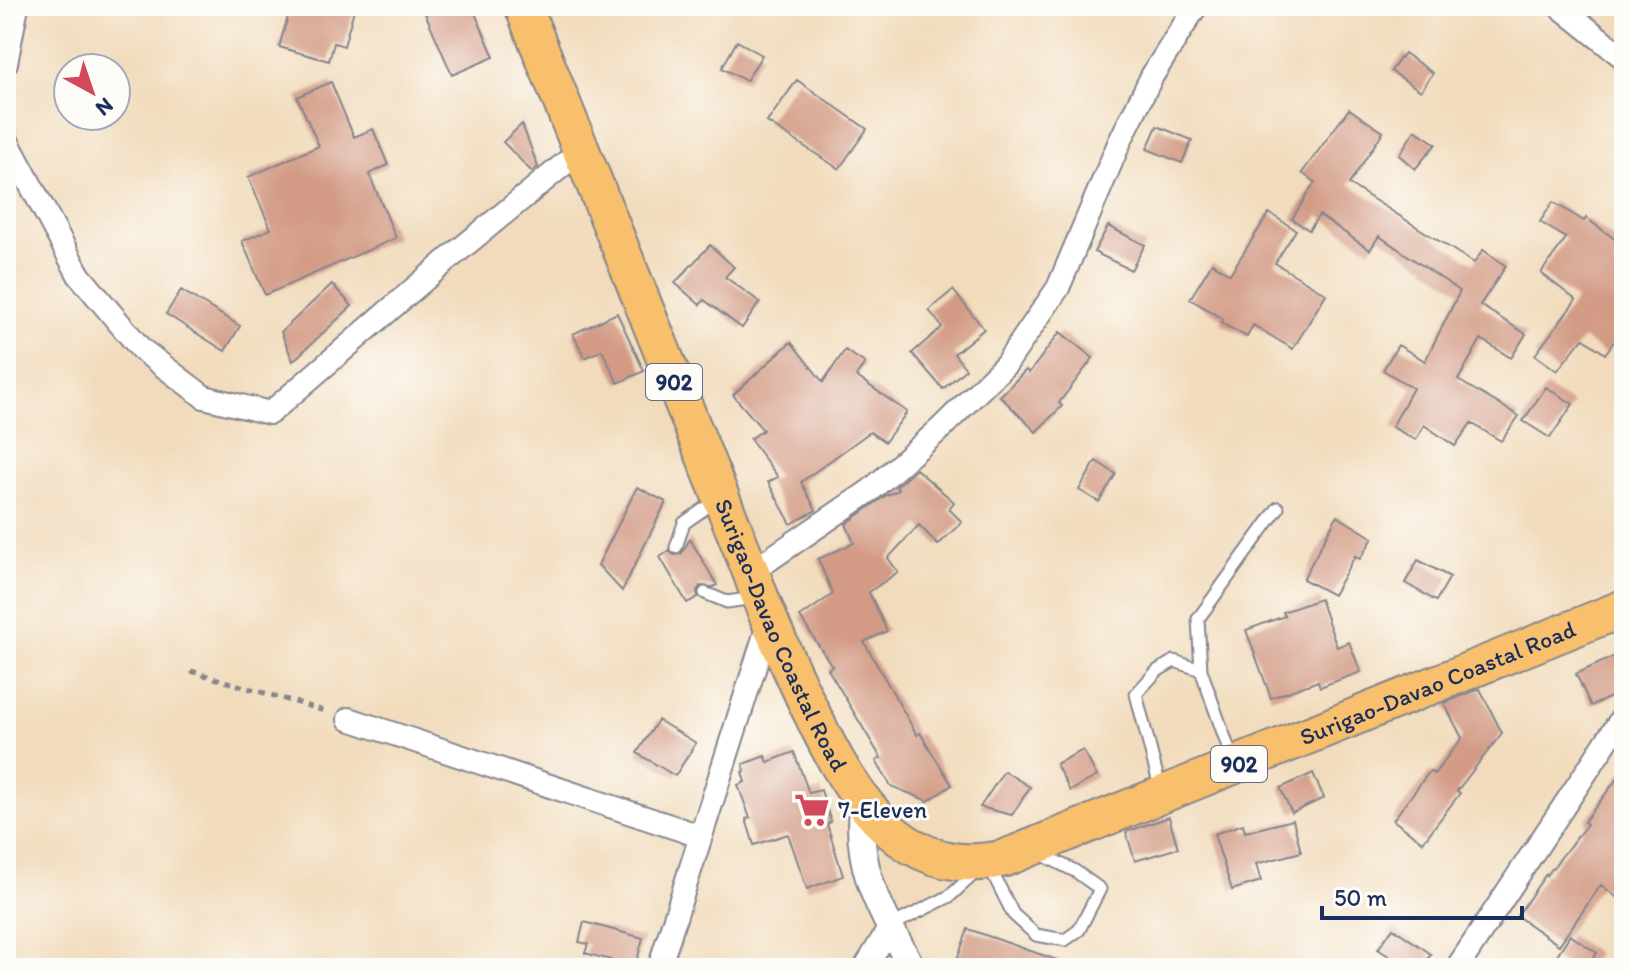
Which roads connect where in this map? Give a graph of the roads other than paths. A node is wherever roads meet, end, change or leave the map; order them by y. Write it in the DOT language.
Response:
graph roads {
  1 [pos="17,6"];
  2 [pos="1196,6"];
  3 [pos="1559,6"];
  4 [pos="529,12"];
  5 [pos="1624,58"];
  6 [pos="6,63"];
  7 [pos="6,139"];
  8 [pos="580,151"];
  9 [pos="721,498"];
  10 [pos="1278,508"];
  11 [pos="676,547"];
  12 [pos="705,593"];
  13 [pos="760,597"];
  14 [pos="1624,608"];
  15 [pos="1201,670"];
  16 [pos="1624,715"];
  17 [pos="349,719"];
  18 [pos="1235,766"];
  19 [pos="1162,796"];
  20 [pos="863,801"];
  21 [pos="700,836"];
  22 [pos="1030,849"];
  23 [pos="987,862"];
  24 [pos="890,927"];
  25 [pos="659,968"];
  26 [pos="865,968"];
  27 [pos="912,968"];
  28 [pos="1457,968"];
  1 -- 6 [label="street"];
  2 -- 13 [label="street"];
  3 -- 5 [label="street"];
  4 -- 8 [label="highway, Surigao-Davao Coastal Road / 902"];
  7 -- 8 [label="street"];
  8 -- 9 [label="highway, Surigao-Davao Coastal Road / 902"];
  9 -- 11 [label="lane"];
  9 -- 13 [label="highway, Surigao-Davao Coastal Road / 902"];
  10 -- 15 [label="lane"];
  12 -- 13 [label="lane"];
  13 -- 20 [label="highway, Surigao-Davao Coastal Road / 902"];
  13 -- 21 [label="street"];
  14 -- 18 [label="highway, Surigao-Davao Coastal Road / 902"];
  15 -- 18 [label="lane"];
  15 -- 19 [label="lane"];
  16 -- 28 [label="street"];
  17 -- 21 [label="street"];
  18 -- 19 [label="highway, Surigao-Davao Coastal Road / 902"];
  19 -- 22 [label="highway, Surigao-Davao Coastal Road / 902"];
  20 -- 23 [label="highway, Surigao-Davao Coastal Road / 902"];
  20 -- 24 [label="street"];
  21 -- 25 [label="street"];
  22 -- 23 [label="highway, Surigao-Davao Coastal Road / 902"];
  22 -- 23 [label="lane"];
  23 -- 24 [label="lane"];
  24 -- 26 [label="street"];
  24 -- 27 [label="street"];
}
